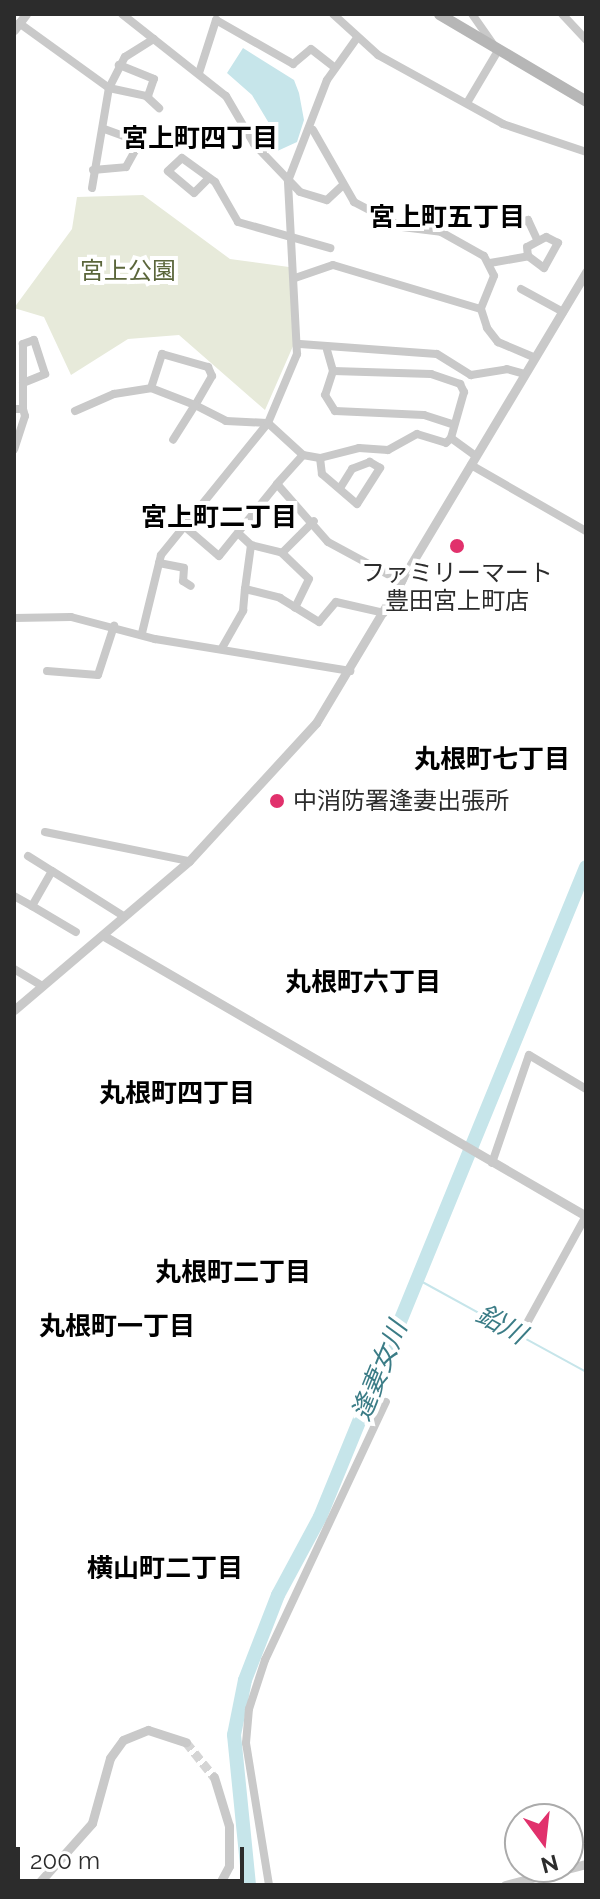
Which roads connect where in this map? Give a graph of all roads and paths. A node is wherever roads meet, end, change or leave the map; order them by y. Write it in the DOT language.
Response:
graph roads {
  1 [pos="26,14"];
  2 [pos="122,14"];
  3 [pos="333,14"];
  4 [pos="439,14"];
  5 [pos="472,14"];
  6 [pos="563,14"];
  7 [pos="219,17"];
  8 [pos="16,26"];
  9 [pos="357,38"];
  10 [pos="154,39"];
  11 [pos="586,40"];
  12 [pos="497,48"];
  13 [pos="119,65"];
  14 [pos="334,67"];
  15 [pos="199,73"];
  16 [pos="109,88"];
  17 [pos="146,96"];
  18 [pos="586,101"];
  19 [pos="467,103"];
  20 [pos="159,108"];
  21 [pos="104,129"];
  22 [pos="313,130"];
  23 [pos="586,152"];
  24 [pos="93,170"];
  25 [pos="209,178"];
  26 [pos="288,181"];
  27 [pos="341,187"];
  28 [pos="92,188"];
  29 [pos="515,225"];
  30 [pos="288,232"];
  31 [pos="538,241"];
  32 [pos="330,248"];
  33 [pos="528,256"];
  34 [pos="490,263"];
  35 [pos="586,272"];
  36 [pos="295,278"];
  37 [pos="521,289"];
  38 [pos="481,309"];
  39 [pos="563,312"];
  40 [pos="300,344"];
  41 [pos="327,350"];
  42 [pos="534,357"];
  43 [pos="333,371"];
  44 [pos="524,374"];
  45 [pos="23,383"];
  46 [pos="151,388"];
  47 [pos="195,405"];
  48 [pos="18,409"];
  49 [pos="75,411"];
  50 [pos="268,423"];
  51 [pos="451,424"];
  52 [pos="451,438"];
  53 [pos="173,440"];
  54 [pos="14,449"];
  55 [pos="303,455"];
  56 [pos="320,458"];
  57 [pos="473,461"];
  58 [pos="277,484"];
  59 [pos="340,488"];
  60 [pos="314,521"];
  61 [pos="184,526"];
  62 [pos="586,531"];
  63 [pos="238,533"];
  64 [pos="251,545"];
  65 [pos="282,553"];
  66 [pos="159,563"];
  67 [pos="402,582"];
  68 [pos="191,586"];
  69 [pos="245,589"];
  70 [pos="295,608"];
  71 [pos="384,613"];
  72 [pos="14,618"];
  73 [pos="114,626"];
  74 [pos="142,633"];
  75 [pos="222,648"];
  76 [pos="47,671"];
  77 [pos="351,671"];
  78 [pos="45,832"];
  79 [pos="28,856"];
  80 [pos="189,861"];
  81 [pos="52,871"];
  82 [pos="14,896"];
  83 [pos="32,906"];
  84 [pos="125,917"];
  85 [pos="76,932"];
  86 [pos="104,936"];
  87 [pos="14,969"];
  88 [pos="41,985"];
  89 [pos="14,1010"];
  90 [pos="586,1089"];
  91 [pos="488,1160"];
  92 [pos="586,1216"];
  93 [pos="521,1334"];
  94 [pos="386,1402"];
  95 [pos="186,1742"];
  96 [pos="214,1777"];
  97 [pos="586,1864"];
  98 [pos="37,1885"];
  99 [pos="219,1885"];
  100 [pos="269,1885"];
  101 [pos="505,1885"];
  1 -- 8 [label="street"];
  2 -- 10 [label="street"];
  3 -- 9 [label="street"];
  4 -- 12 [label="main road"];
  5 -- 12 [label="street"];
  6 -- 11 [label="street"];
  7 -- 14 [label="street"];
  7 -- 15 [label="street"];
  8 -- 16 [label="street"];
  9 -- 14 [label="street"];
  9 -- 19 [label="street"];
  10 -- 13 [label="street"];
  10 -- 15 [label="street"];
  12 -- 18 [label="main road"];
  12 -- 19 [label="street"];
  13 -- 16 [label="street"];
  13 -- 17 [label="street"];
  14 -- 22 [label="street"];
  15 -- 26 [label="street"];
  16 -- 17 [label="street"];
  16 -- 21 [label="street"];
  17 -- 20 [label="street"];
  19 -- 23 [label="street"];
  21 -- 24 [label="street"];
  21 -- 24 [label="street"];
  22 -- 26 [label="street"];
  22 -- 27 [label="street"];
  24 -- 28 [label="street"];
  25 -- 25 [label="street"];
  25 -- 30 [label="street"];
  26 -- 27 [label="street"];
  26 -- 30 [label="street"];
  27 -- 34 [label="street"];
  29 -- 31 [label="street"];
  30 -- 32 [label="street"];
  30 -- 36 [label="street"];
  31 -- 33 [label="street"];
  31 -- 33 [label="street"];
  33 -- 34 [label="street"];
  34 -- 38 [label="street"];
  35 -- 39 [label="street"];
  36 -- 38 [label="street"];
  36 -- 40 [label="street"];
  37 -- 39 [label="street"];
  38 -- 42 [label="street"];
  39 -- 42 [label="street"];
  40 -- 41 [label="street"];
  40 -- 50 [label="street"];
  41 -- 43 [label="street"];
  41 -- 44 [label="street"];
  42 -- 44 [label="street"];
  43 -- 51 [label="street"];
  43 -- 51 [label="street"];
  44 -- 57 [label="street"];
  45 -- 45 [label="street"];
  45 -- 48 [label="street"];
  46 -- 47 [label="street"];
  46 -- 47 [label="street"];
  46 -- 49 [label="street"];
  47 -- 50 [label="street"];
  47 -- 53 [label="street"];
  48 -- 54 [label="street"];
  50 -- 55 [label="street"];
  50 -- 61 [label="street"];
  51 -- 52 [label="street"];
  52 -- 56 [label="street"];
  52 -- 57 [label="street"];
  55 -- 56 [label="street"];
  55 -- 58 [label="street"];
  56 -- 59 [label="street"];
  57 -- 62 [label="street"];
  57 -- 67 [label="street"];
  58 -- 60 [label="street"];
  58 -- 63 [label="street"];
  60 -- 65 [label="street"];
  60 -- 67 [label="street"];
  61 -- 63 [label="street"];
  61 -- 66 [label="street"];
  63 -- 64 [label="street"];
  64 -- 65 [label="street"];
  64 -- 69 [label="street"];
  65 -- 70 [label="street"];
  66 -- 68 [label="street"];
  66 -- 74 [label="street"];
  67 -- 71 [label="street"];
  69 -- 70 [label="street"];
  69 -- 75 [label="street"];
  70 -- 71 [label="street"];
  71 -- 77 [label="street"];
  72 -- 73 [label="street"];
  73 -- 74 [label="street"];
  73 -- 76 [label="street"];
  74 -- 75 [label="street"];
  75 -- 77 [label="street"];
  77 -- 80 [label="street"];
  78 -- 80 [label="street"];
  79 -- 81 [label="street"];
  80 -- 84 [label="street"];
  81 -- 83 [label="street"];
  81 -- 84 [label="street"];
  82 -- 83 [label="street"];
  83 -- 85 [label="street"];
  84 -- 86 [label="street"];
  86 -- 88 [label="street"];
  86 -- 91 [label="street"];
  87 -- 88 [label="street"];
  88 -- 89 [label="street"];
  90 -- 91 [label="street"];
  91 -- 92 [label="street"];
  92 -- 93 [label="street"];
  94 -- 100 [label="street"];
  95 -- 98 [label="street"];
  96 -- 99 [label="street"];
  97 -- 101 [label="street"];
}
